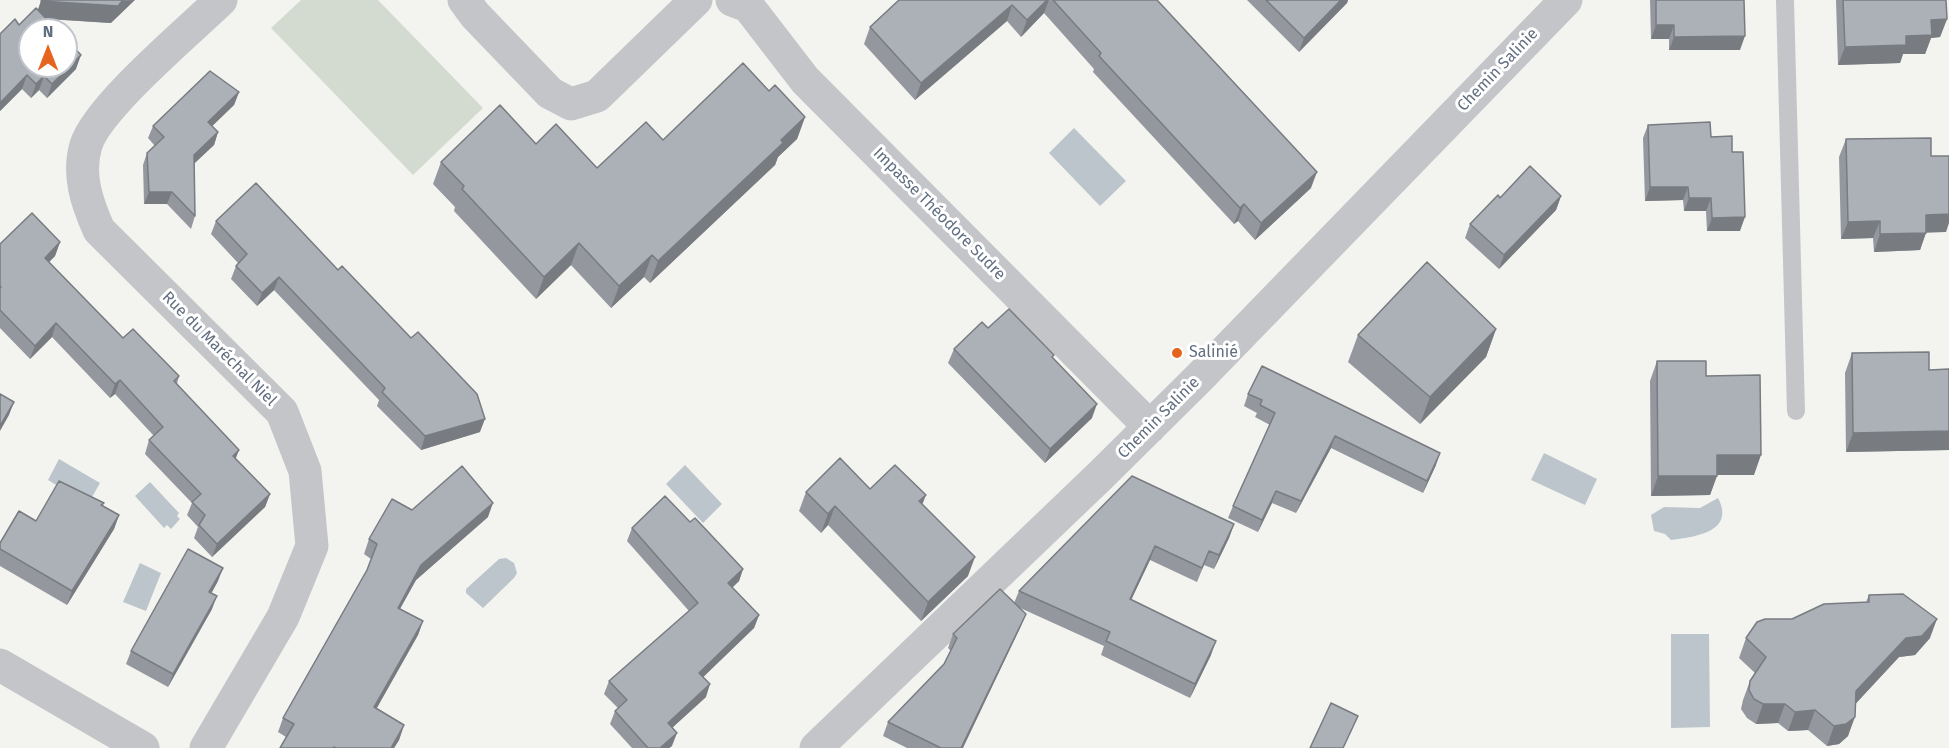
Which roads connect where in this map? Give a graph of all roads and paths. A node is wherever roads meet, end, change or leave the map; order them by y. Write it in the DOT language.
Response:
graph roads {
  1 [pos="221,0"];
  2 [pos="464,0"];
  3 [pos="696,0"];
  4 [pos="732,0"];
  5 [pos="1566,0"];
  6 [pos="1785,0"];
  7 [pos="1796,411"];
  8 [pos="1150,427"];
  9 [pos="0,665"];
  10 [pos="143,748"];
  11 [pos="206,748"];
  12 [pos="816,748"];
  1 -- 11 [label="street, Rue du Maréchal Niel"];
  2 -- 3 [label="street"];
  4 -- 8 [label="street, Impasse Théodore Sudre"];
  5 -- 8 [label="street, Chemin Salinie"];
  6 -- 7 [label="lane"];
  8 -- 12 [label="street, Chemin Salinie"];
  9 -- 10 [label="street"];
}
